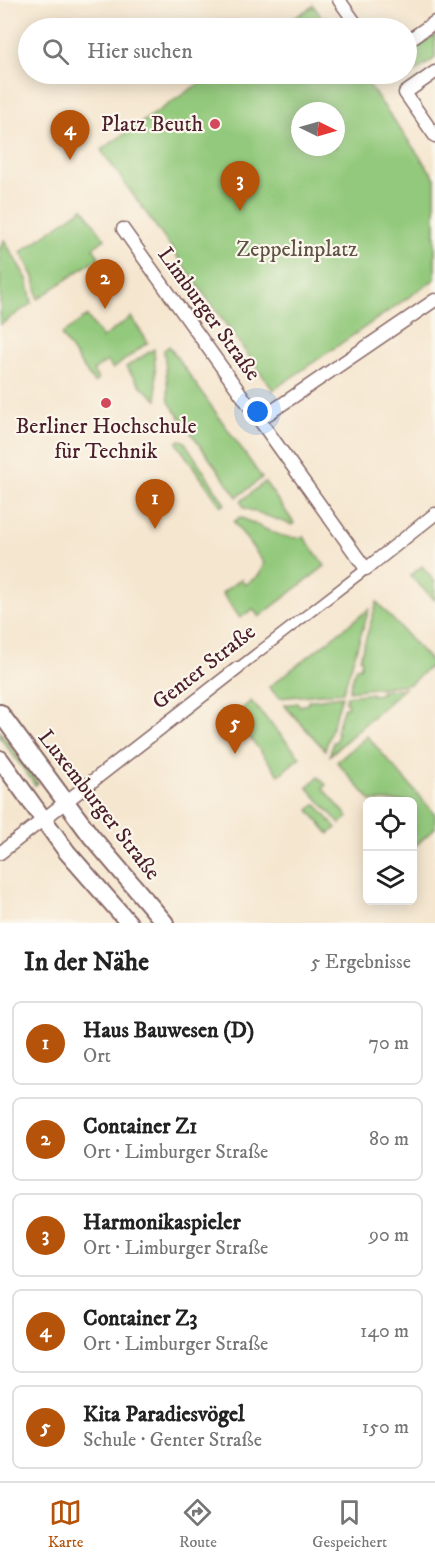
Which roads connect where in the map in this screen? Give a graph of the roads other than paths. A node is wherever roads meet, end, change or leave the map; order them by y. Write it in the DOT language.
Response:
graph roads {
  1 [pos="339,0"];
  2 [pos="352,18"];
  3 [pos="435,22"];
  4 [pos="417,34"];
  5 [pos="435,72"];
  6 [pos="435,136"];
  7 [pos="123,229"];
  8 [pos="435,300"];
  9 [pos="260,420"];
  10 [pos="435,514"];
  11 [pos="366,569"];
  12 [pos="238,668"];
  13 [pos="0,713"];
  14 [pos="0,759"];
  15 [pos="66,802"];
  16 [pos="44,819"];
  17 [pos="0,854"];
  18 [pos="129,923"];
  19 [pos="165,923"];
  1 -- 2 [label="street"];
  3 -- 4 [label="street"];
  5 -- 6 [label="street"];
  7 -- 9 [label="street, Limburger Straße"];
  8 -- 9 [label="street"];
  9 -- 11 [label="street, Limburger Straße"];
  10 -- 11 [label="street, Genter Straße"];
  11 -- 12 [label="street, Genter Straße"];
  12 -- 15 [label="street, Genter Straße"];
  13 -- 15 [label="main road, Luxemburger Straße"];
  14 -- 16 [label="main road"];
  15 -- 16 [label="street, Genter Straße"];
  15 -- 19 [label="main road, Luxemburger Straße"];
  16 -- 17 [label="street, Genter Straße"];
  16 -- 18 [label="main road"];
}
